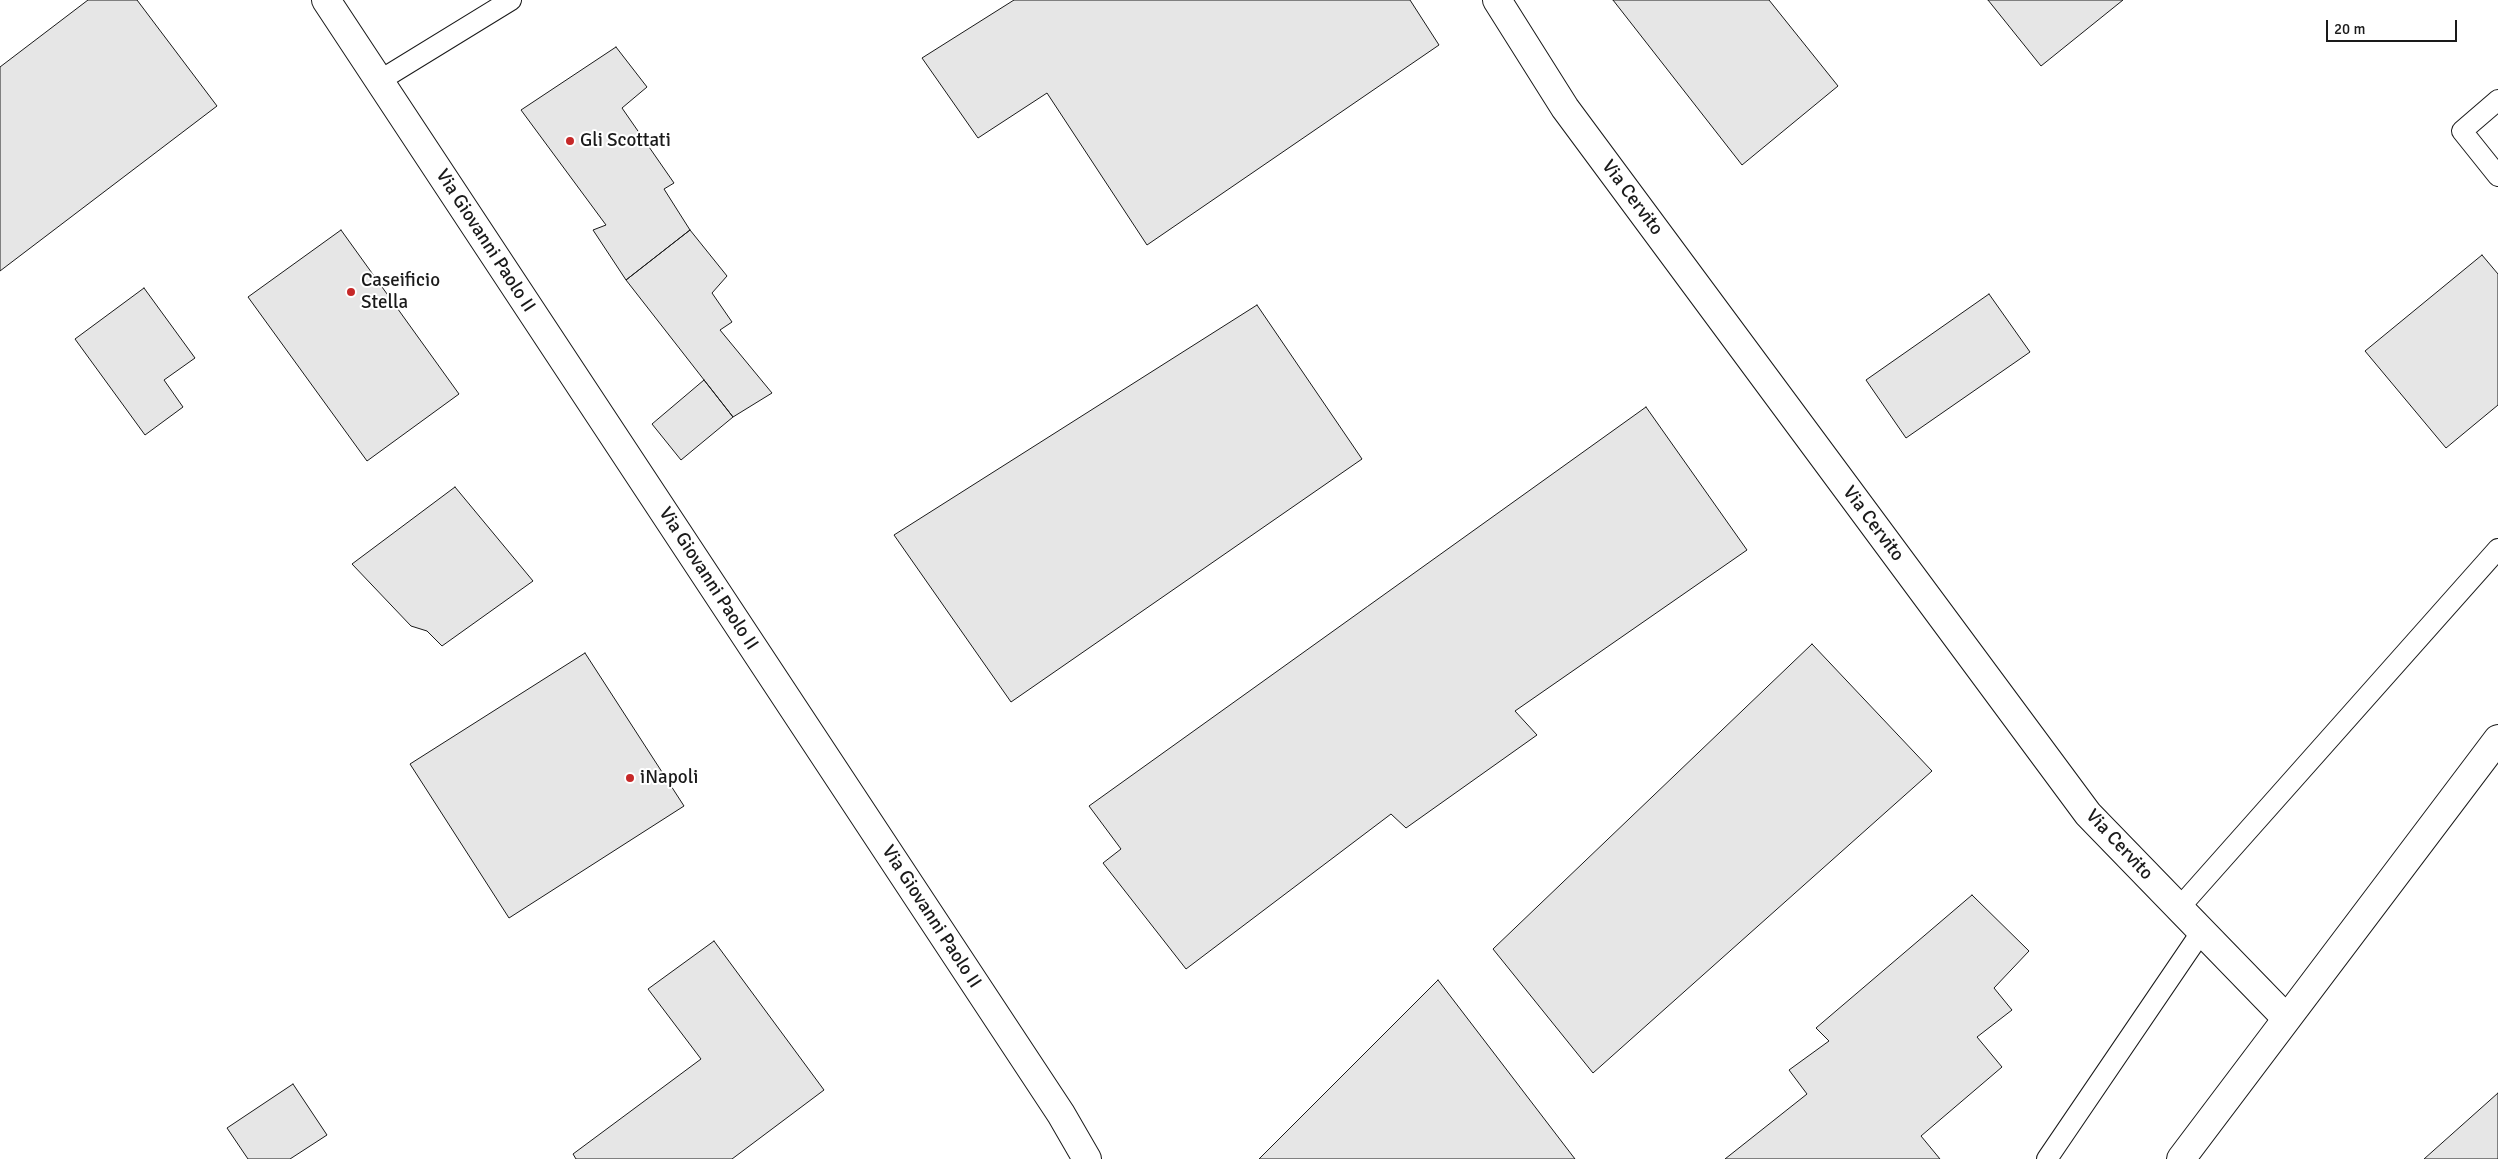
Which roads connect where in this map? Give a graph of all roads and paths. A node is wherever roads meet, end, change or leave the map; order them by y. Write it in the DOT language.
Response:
graph roads {
  1 [pos="326,0"];
  2 [pos="511,0"];
  3 [pos="1496,0"];
  4 [pos="380,82"];
  5 [pos="2498,100"];
  6 [pos="2498,176"];
  7 [pos="2498,549"];
  8 [pos="2498,739"];
  9 [pos="2179,908"];
  10 [pos="2202,931"];
  11 [pos="2286,1018"];
  12 [pos="1087,1159"];
  13 [pos="2047,1159"];
  14 [pos="2181,1159"];
  1 -- 4 [label="street, Via Giovanni Paolo II"];
  2 -- 4 [label="lane"];
  3 -- 9 [label="street, Via Cervito"];
  4 -- 12 [label="street, Via Giovanni Paolo II"];
  5 -- 6 [label="lane"];
  7 -- 9 [label="lane"];
  8 -- 11 [label="street"];
  9 -- 10 [label="street, Via Cervito"];
  10 -- 11 [label="street, Via Cervito"];
  10 -- 13 [label="lane"];
  11 -- 14 [label="street"];
}
